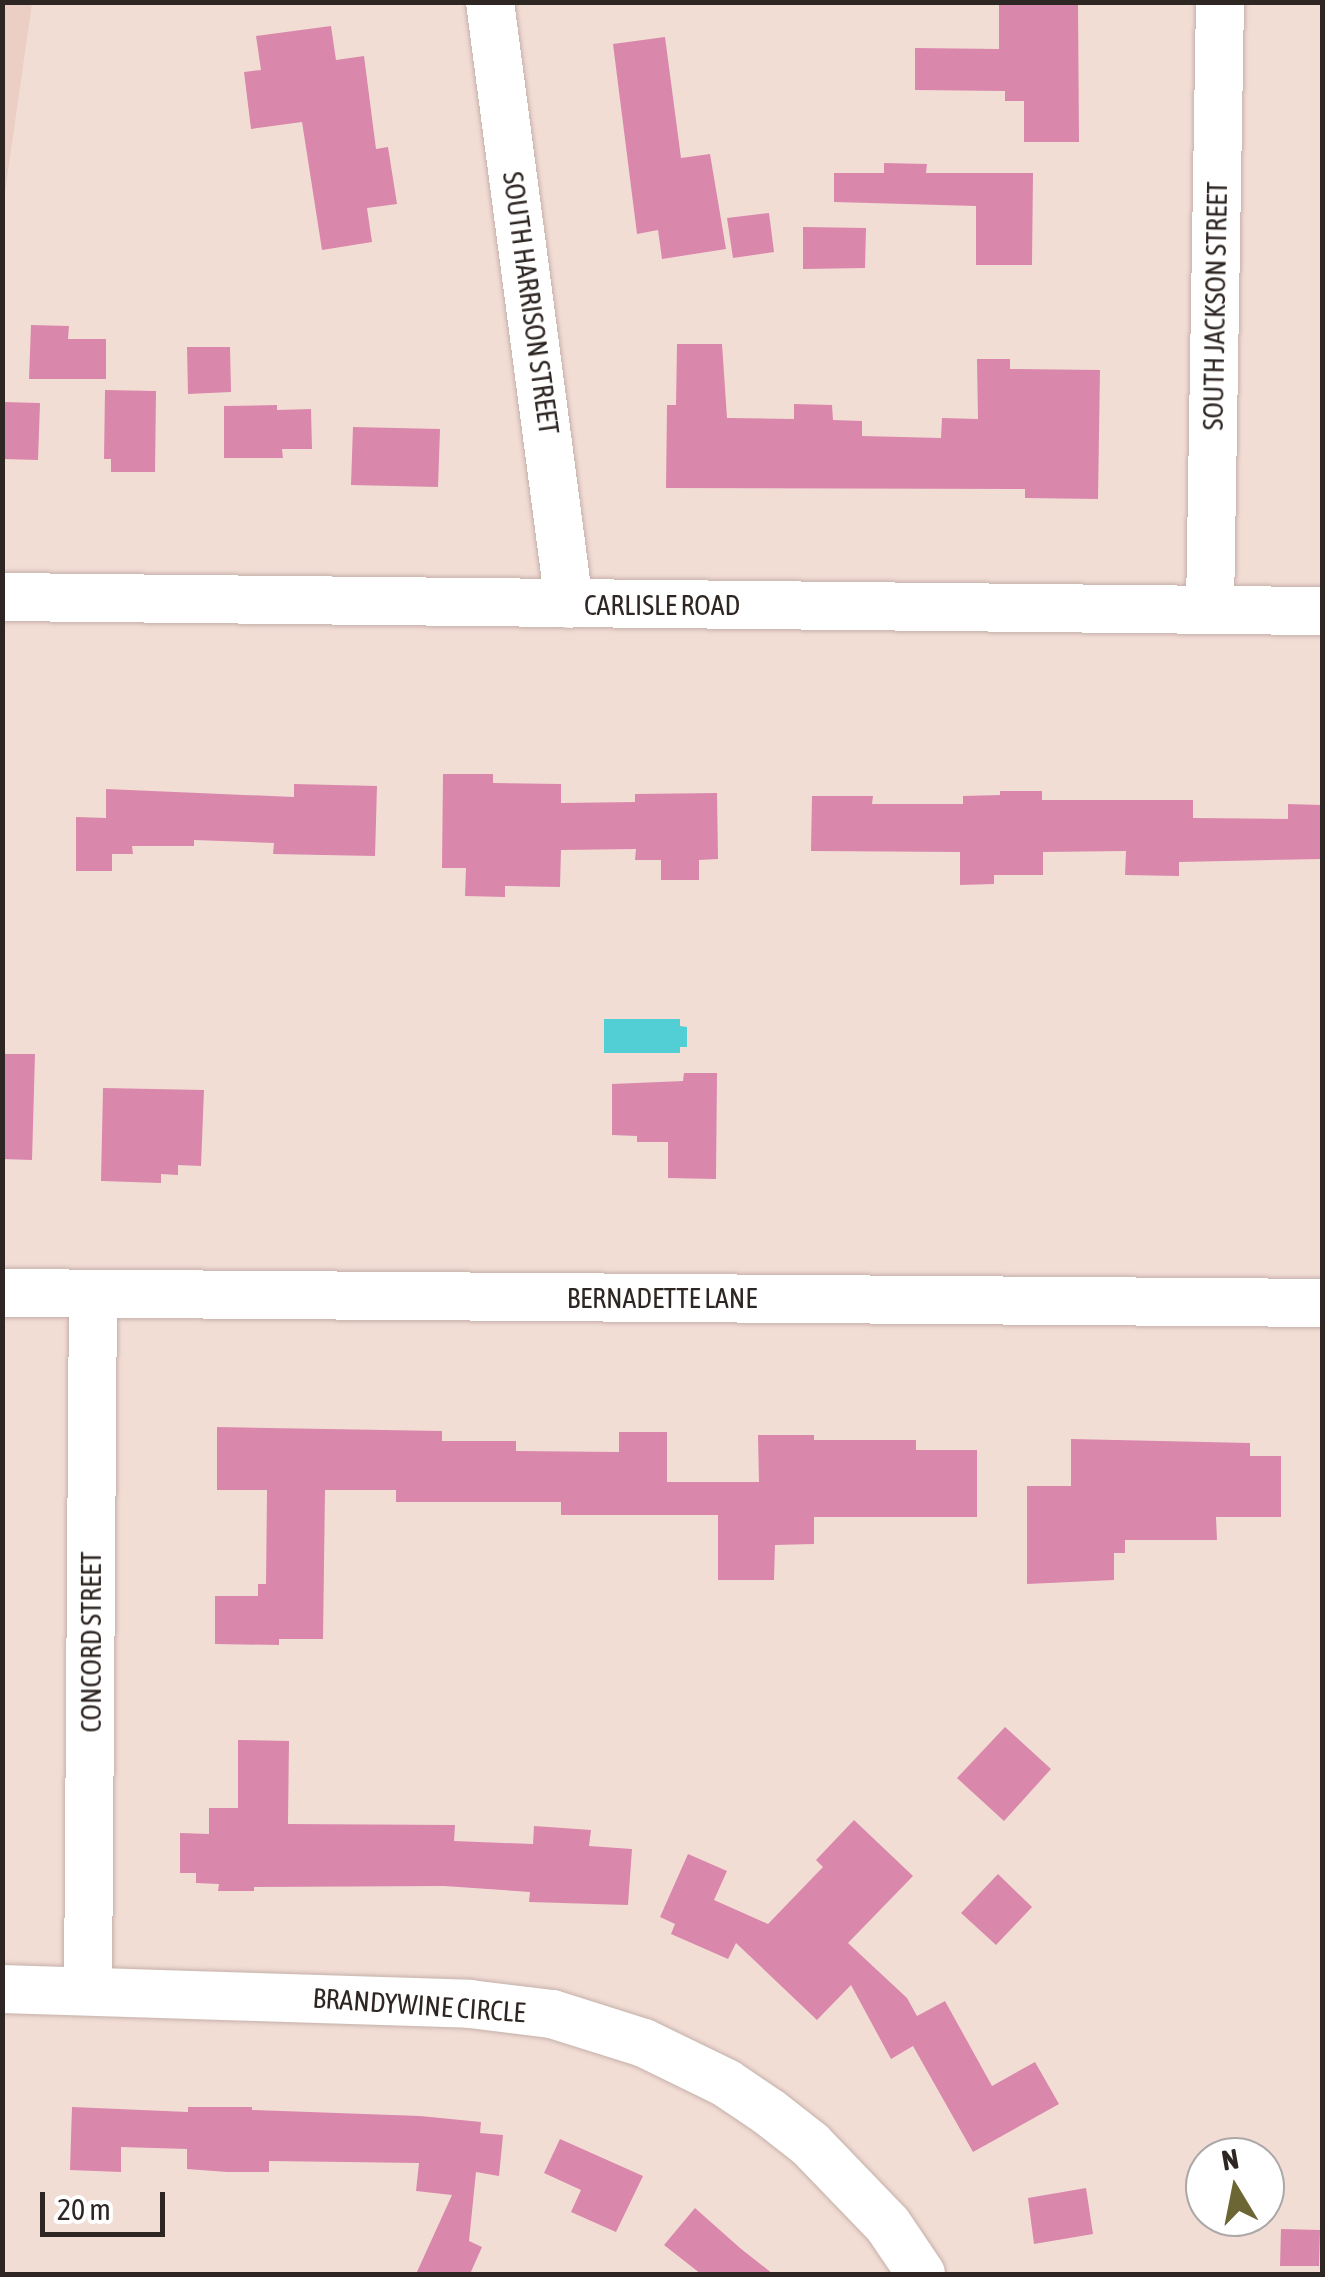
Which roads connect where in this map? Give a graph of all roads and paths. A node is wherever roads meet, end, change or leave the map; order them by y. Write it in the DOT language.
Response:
graph roads {
  1 [pos="490,2"];
  2 [pos="1220,2"];
  3 [pos="2,597"];
  4 [pos="570,604"];
  5 [pos="1210,609"];
  6 [pos="1322,611"];
  7 [pos="2,1293"];
  8 [pos="94,1295"];
  9 [pos="1322,1303"];
  10 [pos="2,1989"];
  11 [pos="88,1989"];
  12 [pos="921,2274"];
  1 -- 4 [label="street, SOUTH HARRISON STREET"];
  2 -- 5 [label="street, SOUTH JACKSON STREET"];
  3 -- 4 [label="street, CARLISLE ROAD"];
  4 -- 5 [label="street, CARLISLE ROAD"];
  5 -- 6 [label="street, CARLISLE ROAD"];
  7 -- 8 [label="street, BERNADETTE LANE"];
  8 -- 9 [label="street, BERNADETTE LANE"];
  8 -- 11 [label="street, CONCORD STREET"];
  10 -- 11 [label="street, BRANDYWINE CIRCLE"];
  11 -- 12 [label="street, BRANDYWINE CIRCLE"];
}
